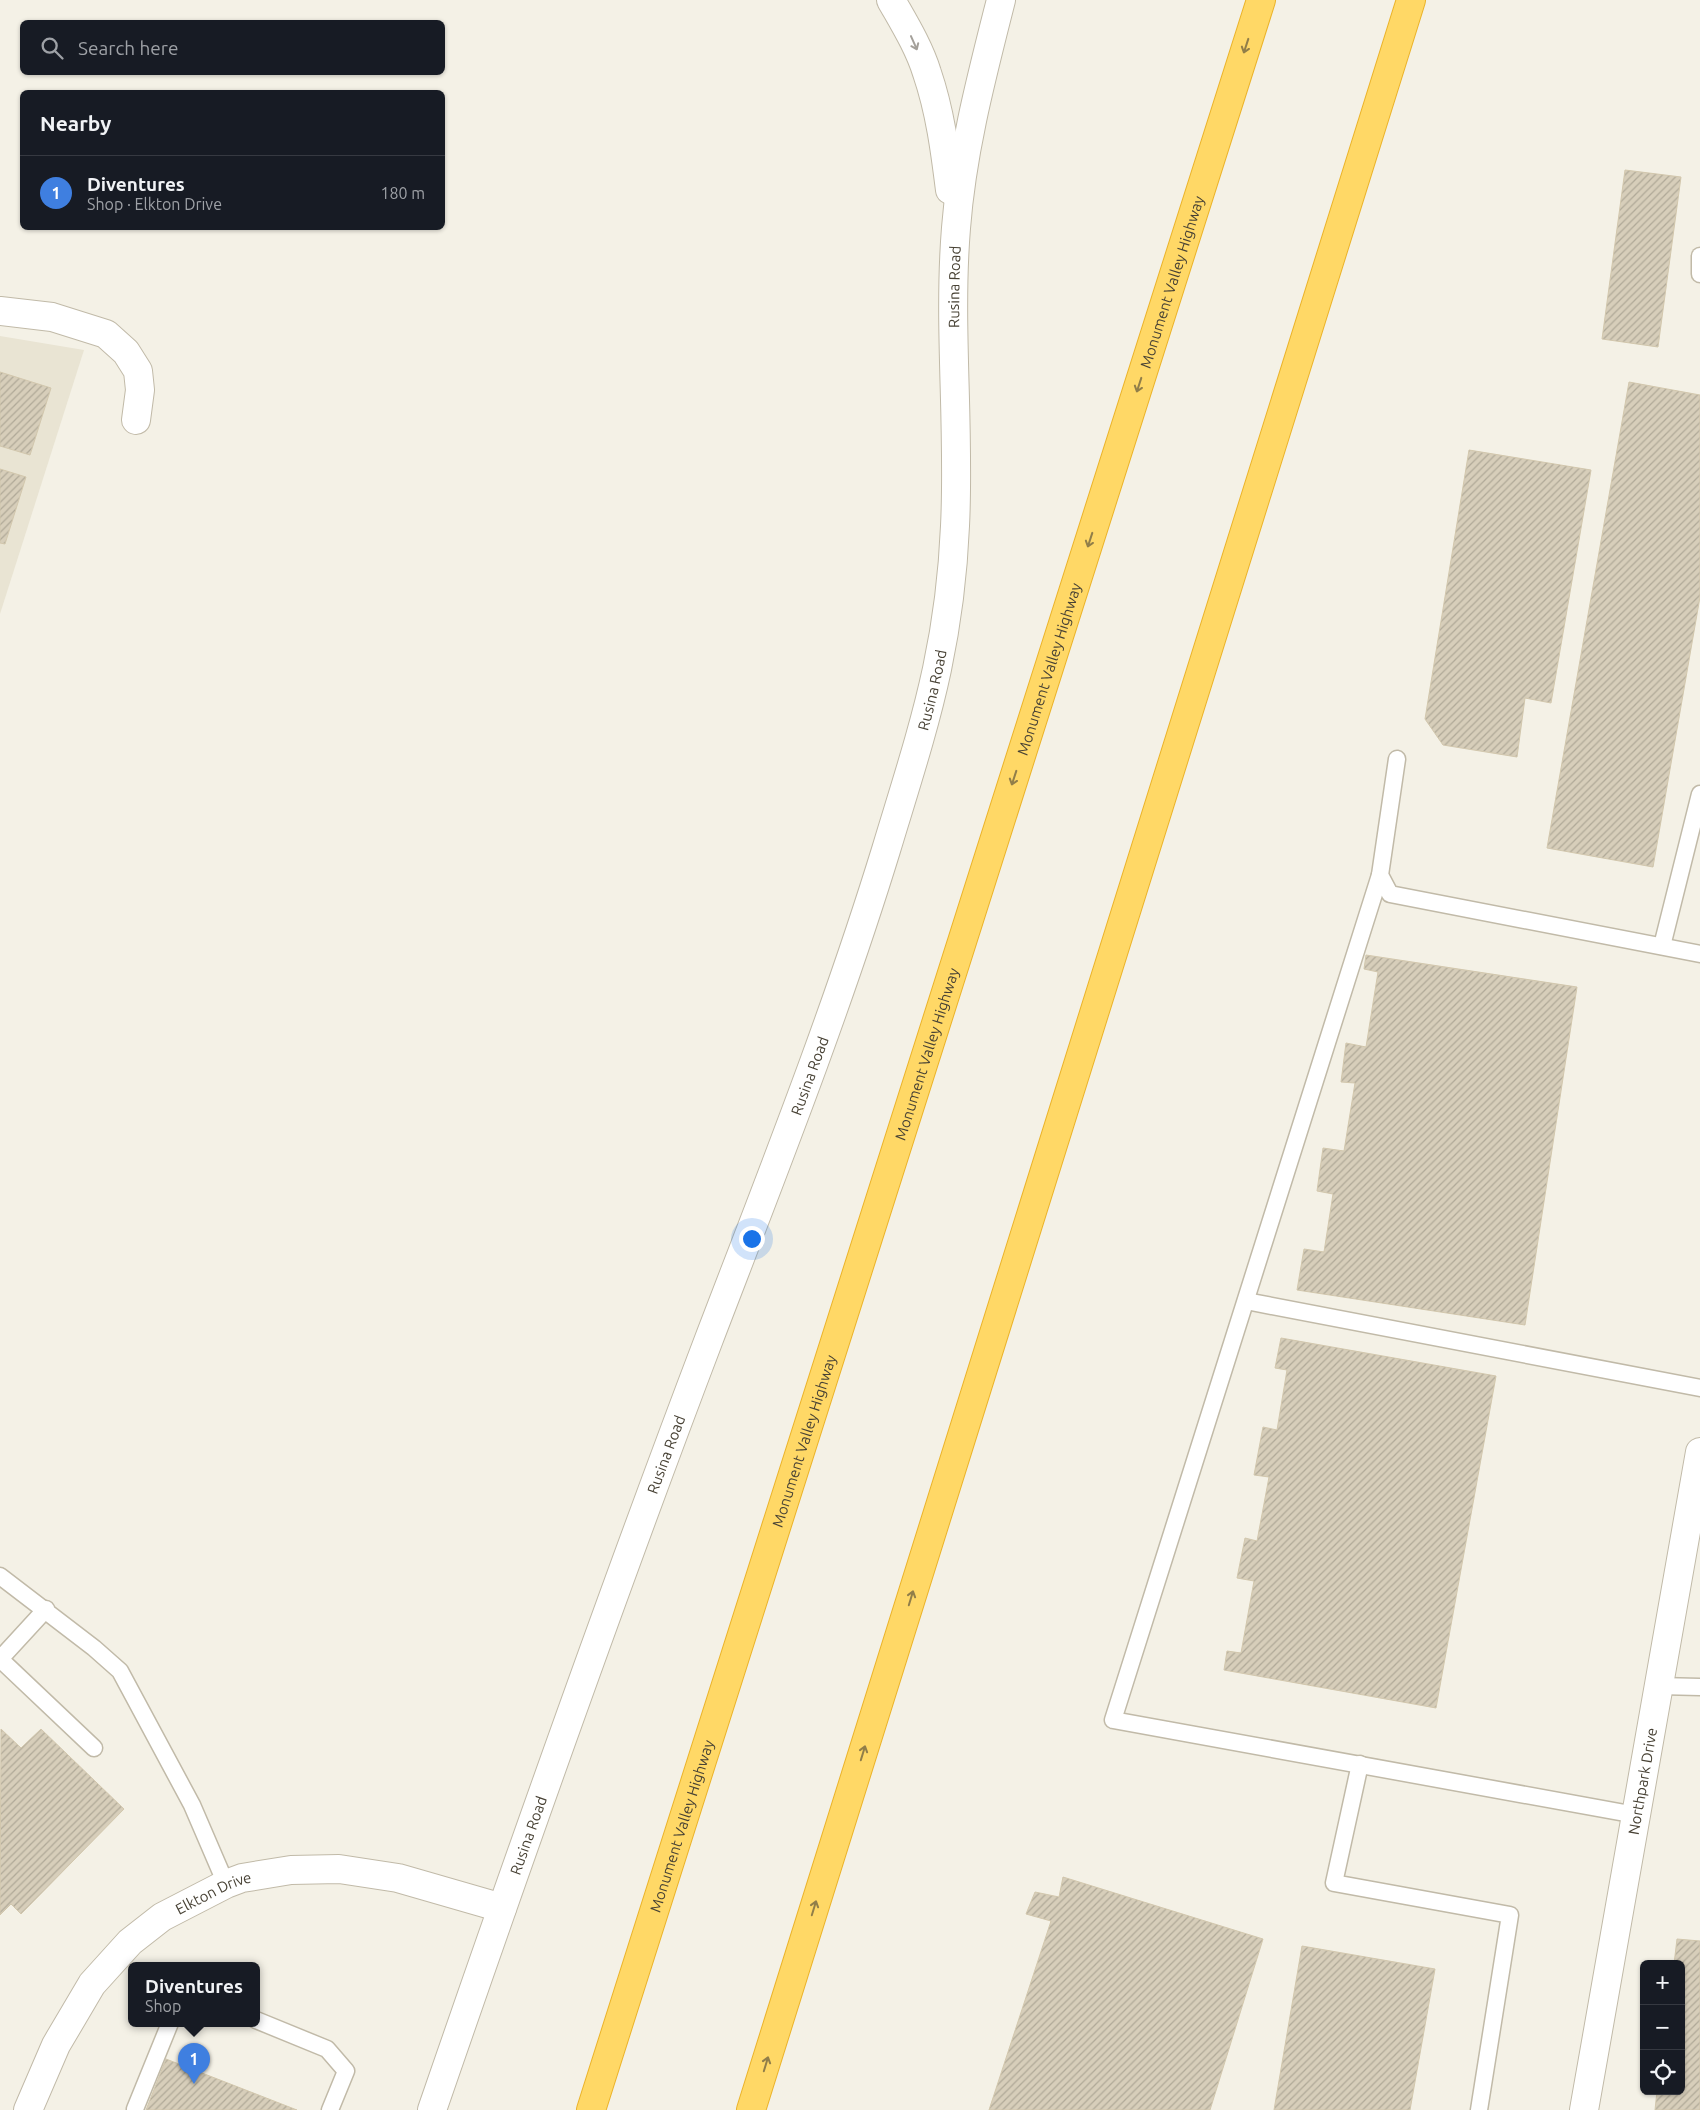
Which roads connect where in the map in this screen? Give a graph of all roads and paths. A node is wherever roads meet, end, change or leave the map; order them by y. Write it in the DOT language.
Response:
graph roads {
  1 [pos="891,0"];
  2 [pos="1001,0"];
  3 [pos="1261,0"];
  4 [pos="1411,0"];
  5 [pos="955,229"];
  6 [pos="1700,256"];
  7 [pos="1700,274"];
  8 [pos="0,310"];
  9 [pos="136,420"];
  10 [pos="1397,759"];
  11 [pos="1700,794"];
  12 [pos="1380,875"];
  13 [pos="1662,946"];
  14 [pos="1700,954"];
  15 [pos="1246,1301"];
  16 [pos="1700,1388"];
  17 [pos="1700,1452"];
  18 [pos="0,1576"];
  19 [pos="46,1610"];
  20 [pos="0,1659"];
  21 [pos="1659,1686"];
  22 [pos="1700,1687"];
  23 [pos="94,1748"];
  24 [pos="1360,1764"];
  25 [pos="1636,1814"];
  26 [pos="226,1884"];
  27 [pos="502,1908"];
  28 [pos="260,2022"];
  29 [pos="168,2027"];
  30 [pos="135,2109"];
  31 [pos="28,2110"];
  32 [pos="330,2110"];
  33 [pos="432,2110"];
  34 [pos="591,2110"];
  35 [pos="751,2110"];
  36 [pos="1478,2110"];
  37 [pos="1584,2110"];
  1 -- 5 [label="street, one-way"];
  2 -- 5 [label="street, Rusina Road"];
  3 -- 34 [label="highway, Monument Valley Highway, one-way"];
  35 -- 4 [label="highway, one-way"];
  5 -- 27 [label="street, Rusina Road"];
  6 -- 7 [label="lane"];
  8 -- 9 [label="street"];
  10 -- 12 [label="lane"];
  11 -- 13 [label="lane"];
  12 -- 13 [label="lane"];
  12 -- 15 [label="lane"];
  13 -- 14 [label="lane"];
  15 -- 16 [label="lane"];
  15 -- 24 [label="lane"];
  17 -- 21 [label="street, Northpark Drive"];
  18 -- 19 [label="lane"];
  19 -- 20 [label="lane"];
  19 -- 26 [label="lane"];
  20 -- 23 [label="lane"];
  21 -- 22 [label="lane"];
  21 -- 25 [label="street, Northpark Drive"];
  24 -- 25 [label="lane"];
  24 -- 36 [label="lane"];
  25 -- 37 [label="street, Northpark Drive"];
  26 -- 27 [label="street, Elkton Drive"];
  26 -- 31 [label="street, Elkton Drive"];
  27 -- 33 [label="street, Rusina Road"];
  28 -- 32 [label="lane"];
  29 -- 30 [label="lane"];
}
